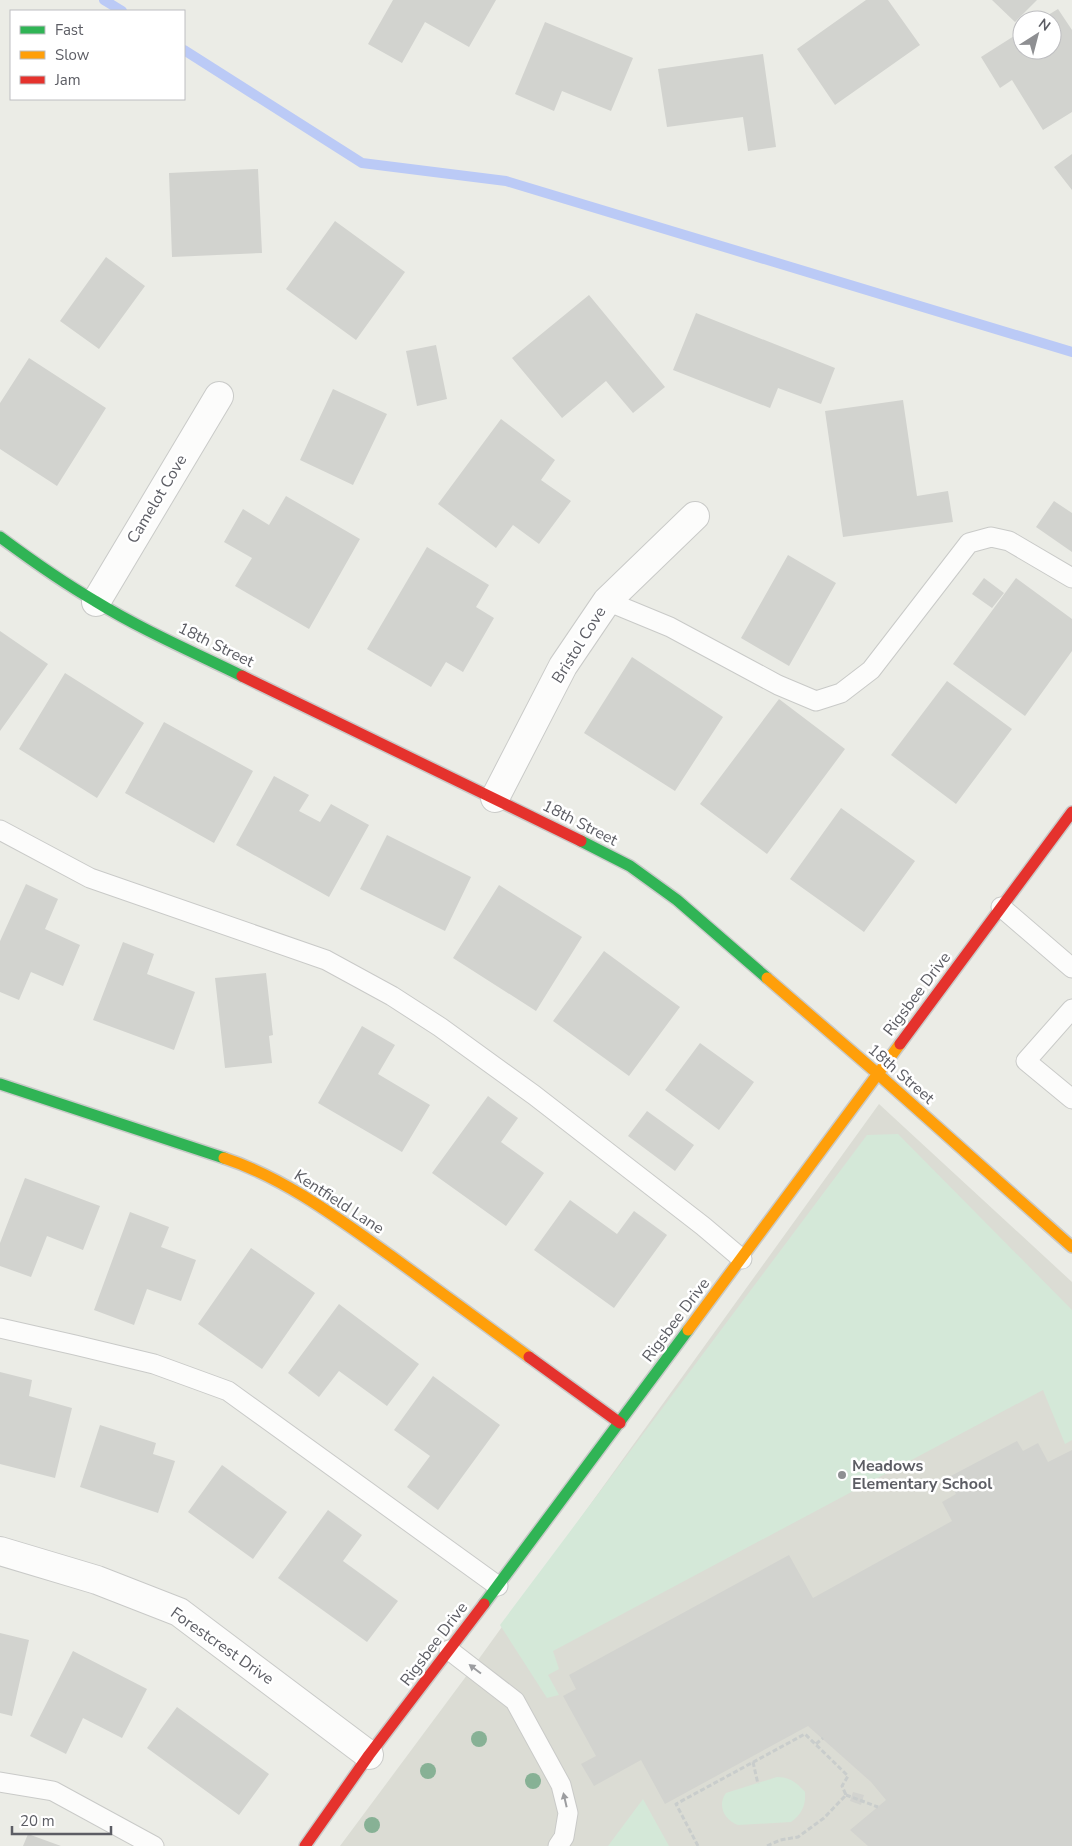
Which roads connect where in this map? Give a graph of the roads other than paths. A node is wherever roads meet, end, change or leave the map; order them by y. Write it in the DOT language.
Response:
graph roads {
  1 [pos="219,396"];
  2 [pos="695,516"];
  3 [pos="0,537"];
  4 [pos="1072,578"];
  5 [pos="607,601"];
  6 [pos="96,602"];
  7 [pos="495,798"];
  8 [pos="1072,812"];
  9 [pos="0,830"];
  10 [pos="1001,907"];
  11 [pos="1072,968"];
  12 [pos="1072,1009"];
  13 [pos="878,1074"];
  14 [pos="0,1084"];
  15 [pos="1072,1099"];
  16 [pos="1072,1247"];
  17 [pos="742,1259"];
  18 [pos="0,1328"];
  19 [pos="620,1424"];
  20 [pos="0,1551"];
  21 [pos="498,1586"];
  22 [pos="449,1650"];
  23 [pos="370,1755"];
  24 [pos="0,1782"];
  25 [pos="154,1846"];
  26 [pos="305,1846"];
  27 [pos="558,1846"];
  1 -- 6 [label="street, Camelot Cove"];
  2 -- 5 [label="street, Bristol Cove"];
  3 -- 6 [label="street, 18th Street"];
  4 -- 5 [label="lane"];
  5 -- 7 [label="street, Bristol Cove"];
  6 -- 7 [label="street, 18th Street"];
  7 -- 13 [label="street, 18th Street"];
  8 -- 10 [label="street, Rigsbee Drive"];
  9 -- 17 [label="lane"];
  10 -- 11 [label="lane"];
  10 -- 13 [label="street, Rigsbee Drive"];
  12 -- 15 [label="lane"];
  13 -- 16 [label="street, 18th Street"];
  13 -- 17 [label="street, Rigsbee Drive"];
  14 -- 19 [label="street, Kentfield Lane"];
  17 -- 19 [label="street, Rigsbee Drive"];
  18 -- 21 [label="lane"];
  19 -- 21 [label="street, Rigsbee Drive"];
  20 -- 23 [label="street, Forestcrest Drive"];
  21 -- 22 [label="street, Rigsbee Drive"];
  22 -- 23 [label="street, Rigsbee Drive"];
  27 -- 22 [label="lane, one-way"];
  23 -- 26 [label="street, Rigsbee Drive"];
  24 -- 25 [label="lane"];
}
